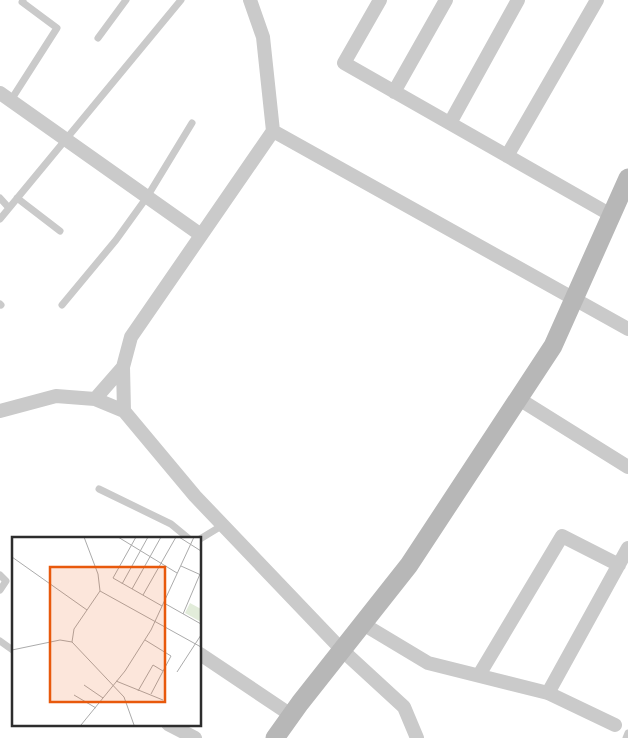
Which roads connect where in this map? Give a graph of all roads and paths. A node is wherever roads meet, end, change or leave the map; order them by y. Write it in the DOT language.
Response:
graph roads {
  1 [pos="23,0"];
  2 [pos="126,0"];
  3 [pos="181,0"];
  4 [pos="250,0"];
  5 [pos="380,0"];
  6 [pos="446,0"];
  7 [pos="518,0"];
  8 [pos="597,0"];
  9 [pos="98,38"];
  10 [pos="394,92"];
  11 [pos="6,97"];
  12 [pos="192,123"];
  13 [pos="450,123"];
  14 [pos="273,131"];
  15 [pos="66,139"];
  16 [pos="508,156"];
  17 [pos="625,191"];
  18 [pos="147,197"];
  19 [pos="0,198"];
  20 [pos="17,198"];
  21 [pos="9,208"];
  22 [pos="611,216"];
  23 [pos="0,219"];
  24 [pos="60,231"];
  25 [pos="201,235"];
  26 [pos="574,299"];
  27 [pos="62,305"];
  28 [pos="628,329"];
  29 [pos="122,367"];
  30 [pos="95,399"];
  31 [pos="518,399"];
  32 [pos="0,411"];
  33 [pos="124,412"];
  34 [pos="628,467"];
  35 [pos="99,490"];
  36 [pos="223,525"];
  37 [pos="187,537"];
  38 [pos="201,538"];
  39 [pos="628,548"];
  40 [pos="619,565"];
  41 [pos="0,575"];
  42 [pos="0,590"];
  43 [pos="363,624"];
  44 [pos="0,642"];
  45 [pos="12,650"];
  46 [pos="342,650"];
  47 [pos="201,655"];
  48 [pos="479,675"];
  49 [pos="548,692"];
  50 [pos="291,715"];
  51 [pos="615,725"];
  52 [pos="172,726"];
  53 [pos="628,733"];
  54 [pos="195,738"];
  55 [pos="275,738"];
  56 [pos="417,738"];
  57 [pos="626,738"];
  1 -- 11 [label="lane"];
  2 -- 9 [label="lane"];
  3 -- 15 [label="lane"];
  4 -- 14 [label="street"];
  5 -- 10 [label="street"];
  6 -- 10 [label="street"];
  7 -- 13 [label="street"];
  8 -- 16 [label="street"];
  10 -- 13 [label="street"];
  11 -- 15 [label="street"];
  12 -- 18 [label="lane"];
  13 -- 16 [label="street"];
  14 -- 25 [label="street"];
  14 -- 26 [label="street"];
  15 -- 18 [label="street"];
  15 -- 20 [label="lane"];
  16 -- 22 [label="street"];
  17 -- 22 [label="street"];
  18 -- 25 [label="street"];
  18 -- 27 [label="lane"];
  19 -- 21 [label="lane"];
  20 -- 21 [label="lane"];
  20 -- 24 [label="lane"];
  21 -- 23 [label="lane"];
  22 -- 26 [label="street"];
  25 -- 29 [label="street"];
  26 -- 28 [label="street"];
  26 -- 31 [label="street"];
  29 -- 30 [label="street"];
  29 -- 33 [label="street"];
  30 -- 32 [label="street"];
  30 -- 33 [label="street"];
  31 -- 34 [label="street"];
  31 -- 43 [label="street"];
  33 -- 36 [label="street"];
  35 -- 37 [label="lane"];
  36 -- 38 [label="lane"];
  36 -- 46 [label="street"];
  39 -- 40 [label="street"];
  40 -- 48 [label="street"];
  40 -- 49 [label="street"];
  41 -- 42 [label="lane"];
  43 -- 46 [label="street"];
  43 -- 48 [label="street"];
  44 -- 45 [label="lane"];
  46 -- 50 [label="street"];
  46 -- 56 [label="street"];
  47 -- 50 [label="street"];
  48 -- 49 [label="street"];
  49 -- 51 [label="street"];
  50 -- 55 [label="street"];
  52 -- 54 [label="street"];
  53 -- 57 [label="lane"];
}
